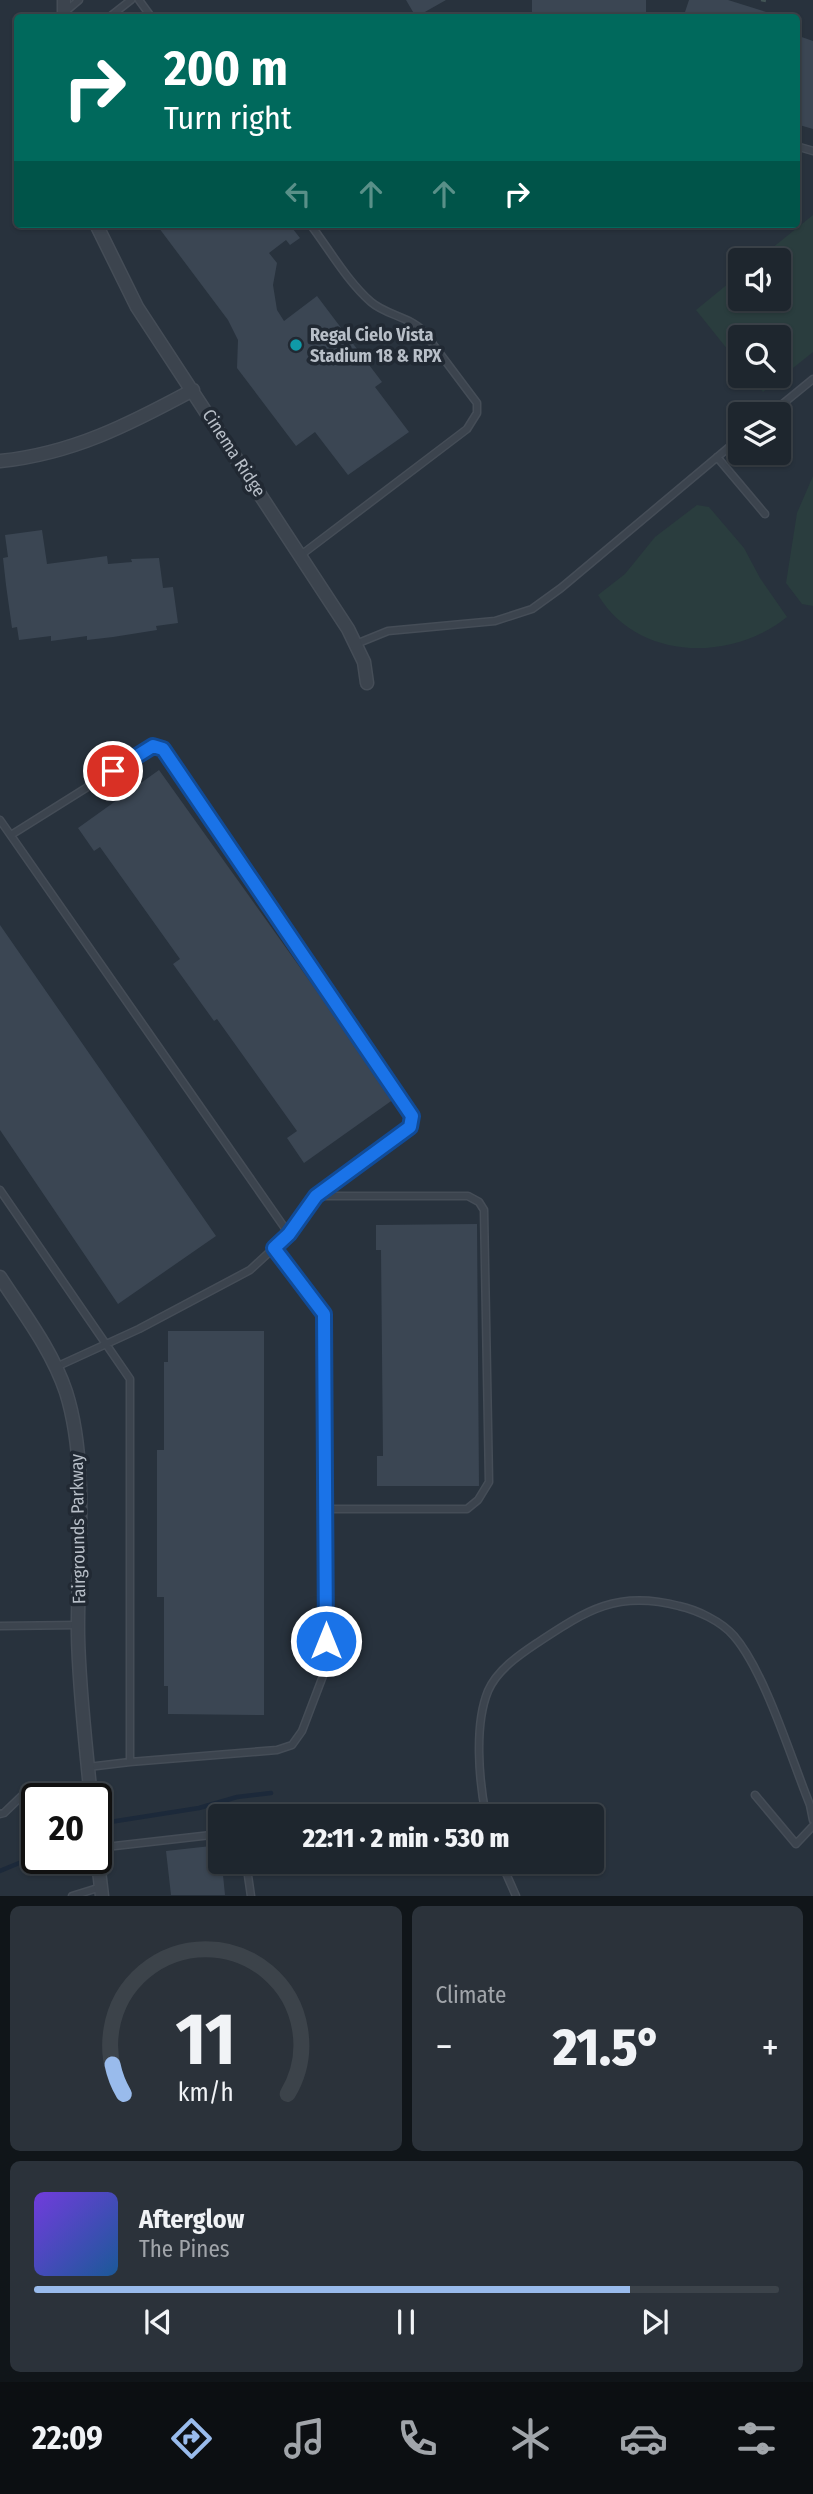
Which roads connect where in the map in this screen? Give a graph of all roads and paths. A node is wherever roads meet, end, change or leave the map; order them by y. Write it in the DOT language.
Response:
graph roads {
  1 [pos="79,0"];
  2 [pos="131,0"];
  3 [pos="761,0"];
  4 [pos="770,2"];
  5 [pos="64,10"];
  6 [pos="113,14"];
  7 [pos="98,228"];
  8 [pos="313,228"];
  9 [pos="813,379"];
  10 [pos="193,390"];
  11 [pos="785,402"];
  12 [pos="728,448"];
  13 [pos="717,457"];
  14 [pos="0,461"];
  15 [pos="765,514"];
  16 [pos="301,555"];
  17 [pos="356,644"];
  18 [pos="367,683"];
  19 [pos="0,820"];
  20 [pos="11,835"];
  21 [pos="0,1189"];
  22 [pos="316,1196"];
  23 [pos="289,1234"];
  24 [pos="274,1248"];
  25 [pos="0,1277"];
  26 [pos="105,1345"];
  27 [pos="56,1367"];
  28 [pos="327,1509"];
  29 [pos="78,1625"];
  30 [pos="0,1626"];
  31 [pos="130,1762"];
  32 [pos="88,1767"];
  33 [pos="90,1783"];
  34 [pos="755,1795"];
  35 [pos="21,1797"];
  36 [pos="483,1804"];
  37 [pos="0,1814"];
  38 [pos="813,1820"];
  39 [pos="813,1826"];
  40 [pos="208,1835"];
  41 [pos="112,1844"];
  42 [pos="248,1874"];
  43 [pos="506,1874"];
  44 [pos="101,1891"];
  45 [pos="72,1895"];
  46 [pos="251,1895"];
  47 [pos="516,1895"];
  1 -- 5 [label="lane"];
  2 -- 6 [label="lane"];
  3 -- 4 [label="path"];
  7 -- 10 [label="street, Cinema Ridge"];
  8 -- 16 [label="lane"];
  9 -- 11 [label="lane"];
  10 -- 14 [label="street"];
  10 -- 16 [label="street, Cinema Ridge"];
  12 -- 13 [label="lane"];
  13 -- 15 [label="lane"];
  13 -- 17 [label="lane"];
  16 -- 17 [label="street, Cinema Ridge"];
  17 -- 18 [label="street, Cinema Ridge"];
  19 -- 20 [label="lane"];
  20 -- 22 [label="lane"];
  20 -- 23 [label="lane"];
  21 -- 26 [label="lane"];
  22 -- 23 [label="lane"];
  22 -- 28 [label="lane"];
  23 -- 24 [label="lane"];
  24 -- 26 [label="lane"];
  24 -- 28 [label="lane"];
  25 -- 27 [label="street, Fairgrounds Parkway"];
  26 -- 27 [label="lane"];
  26 -- 31 [label="lane"];
  27 -- 29 [label="street, Fairgrounds Parkway"];
  28 -- 31 [label="lane"];
  29 -- 30 [label="lane"];
  29 -- 32 [label="street, Fairgrounds Parkway"];
  31 -- 32 [label="lane"];
  32 -- 33 [label="street, Fairgrounds Parkway"];
  34 -- 39 [label="lane"];
  35 -- 37 [label="lane"];
  36 -- 38 [label="lane"];
  40 -- 41 [label="lane"];
  42 -- 46 [label="lane"];
  43 -- 47 [label="lane"];
  44 -- 45 [label="lane"];
}
